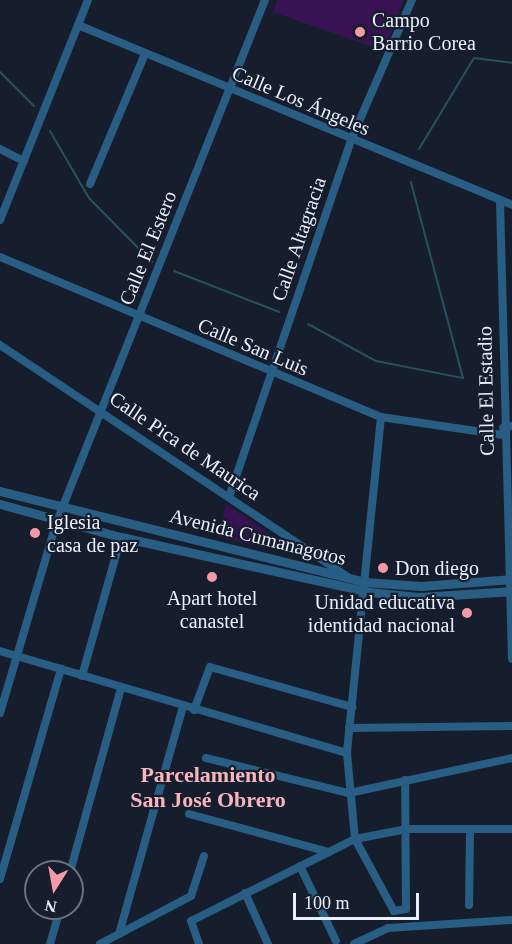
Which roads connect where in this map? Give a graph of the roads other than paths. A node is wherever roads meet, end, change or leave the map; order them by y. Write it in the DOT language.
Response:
graph roads {
  1 [pos="88,0"];
  2 [pos="265,0"];
  3 [pos="412,0"];
  4 [pos="78,25"];
  5 [pos="145,54"];
  6 [pos="230,90"];
  7 [pos="351,140"];
  8 [pos="0,149"];
  9 [pos="24,161"];
  10 [pos="90,184"];
  11 [pos="500,202"];
  12 [pos="512,205"];
  13 [pos="0,220"];
  14 [pos="0,256"];
  15 [pos="138,314"];
  16 [pos="0,345"];
  17 [pos="512,368"];
  18 [pos="503,370"];
  19 [pos="270,374"];
  20 [pos="102,410"];
  21 [pos="381,417"];
  22 [pos="512,426"];
  23 [pos="503,432"];
  24 [pos="0,491"];
  25 [pos="230,494"];
  26 [pos="0,504"];
  27 [pos="62,509"];
  28 [pos="57,521"];
  29 [pos="121,537"];
  30 [pos="349,578"];
  31 [pos="510,579"];
  32 [pos="364,586"];
  33 [pos="511,591"];
  34 [pos="512,636"];
  35 [pos="0,651"];
  36 [pos="16,656"];
  37 [pos="512,659"];
  38 [pos="61,669"];
  39 [pos="82,676"];
  40 [pos="121,688"];
  41 [pos="183,707"];
  42 [pos="352,707"];
  43 [pos="194,710"];
  44 [pos="0,713"];
  45 [pos="511,726"];
  46 [pos="350,728"];
  47 [pos="347,753"];
  48 [pos="206,758"];
  49 [pos="512,758"];
  50 [pos="405,780"];
  51 [pos="350,793"];
  52 [pos="189,814"];
  53 [pos="407,829"];
  54 [pos="470,829"];
  55 [pos="512,829"];
  56 [pos="355,839"];
  57 [pos="329,852"];
  58 [pos="204,856"];
  59 [pos="73,860"];
  60 [pos="300,867"];
  61 [pos="0,879"];
  62 [pos="245,893"];
  63 [pos="469,905"];
  64 [pos="57,920"];
  65 [pos="512,920"];
  66 [pos="119,934"];
  67 [pos="336,941"];
  68 [pos="50,944"];
  69 [pos="100,944"];
  70 [pos="199,944"];
  71 [pos="268,944"];
  72 [pos="354,944"];
  1 -- 4 [label="street"];
  2 -- 6 [label="street, Calle El Estero"];
  3 -- 7 [label="street, Calle Altagracia"];
  4 -- 5 [label="street, Calle Los Ángeles"];
  4 -- 9 [label="street"];
  5 -- 6 [label="street, Calle Los Ángeles"];
  5 -- 10 [label="street"];
  6 -- 7 [label="street, Calle Los Ángeles"];
  6 -- 15 [label="street, Calle El Estero"];
  7 -- 11 [label="street, Calle Los Ángeles"];
  7 -- 19 [label="street, Calle Altagracia"];
  8 -- 9 [label="street"];
  9 -- 13 [label="street"];
  11 -- 12 [label="street, Calle Los Ángeles"];
  11 -- 18 [label="street, Calle El Estadio"];
  14 -- 15 [label="street, Calle San Luis"];
  15 -- 19 [label="street, Calle San Luis"];
  15 -- 20 [label="street, Calle El Estero"];
  16 -- 20 [label="street, Calle Pica de Maurica"];
  17 -- 18 [label="street"];
  18 -- 23 [label="street, Calle El Estadio"];
  19 -- 21 [label="street, Calle San Luis"];
  19 -- 25 [label="street, Calle Altagracia"];
  20 -- 25 [label="street, Calle Pica de Maurica"];
  20 -- 27 [label="street, Calle El Estero"];
  21 -- 23 [label="street, Calle San Luis"];
  21 -- 32 [label="street"];
  22 -- 23 [label="street, Calle San Luis"];
  23 -- 31 [label="street, Calle El Estadio"];
  24 -- 27 [label="street, Avenida Cumanagotos"];
  25 -- 30 [label="street, Calle Pica de Maurica"];
  26 -- 28 [label="street, Avenida Cumanagotos"];
  27 -- 28 [label="street, Calle El Estero"];
  27 -- 30 [label="street, Avenida Cumanagotos"];
  28 -- 29 [label="street, Avenida Cumanagotos"];
  28 -- 36 [label="street, Calle El Estero"];
  29 -- 32 [label="street, Avenida Cumanagotos"];
  29 -- 39 [label="street"];
  30 -- 32 [label="street, Avenida Cumanagotos"];
  31 -- 32 [label="street, Avenida Cumanagotos"];
  31 -- 33 [label="street, Calle El Estadio"];
  32 -- 33 [label="street, Avenida Cumanagotos"];
  32 -- 42 [label="street"];
  33 -- 34 [label="street, Calle El Estadio"];
  34 -- 37 [label="street, Calle El Estadio"];
  35 -- 36 [label="street"];
  36 -- 38 [label="street"];
  36 -- 44 [label="street, Calle El Estero"];
  38 -- 39 [label="street"];
  38 -- 61 [label="street"];
  39 -- 40 [label="street"];
  40 -- 41 [label="street"];
  40 -- 59 [label="street"];
  41 -- 43 [label="street"];
  41 -- 66 [label="street"];
  42 -- 43 [label="street"];
  42 -- 46 [label="street"];
  43 -- 47 [label="street"];
  45 -- 46 [label="street"];
  46 -- 47 [label="street"];
  47 -- 51 [label="street"];
  48 -- 51 [label="street"];
  49 -- 50 [label="street"];
  50 -- 51 [label="street"];
  50 -- 53 [label="street"];
  51 -- 56 [label="street"];
  52 -- 57 [label="street"];
  53 -- 54 [label="street"];
  53 -- 56 [label="street"];
  53 -- 56 [label="street"];
  54 -- 55 [label="street"];
  54 -- 63 [label="street"];
  56 -- 57 [label="street"];
  57 -- 60 [label="street"];
  58 -- 66 [label="street"];
  60 -- 62 [label="street"];
  60 -- 67 [label="street"];
  62 -- 70 [label="street"];
  62 -- 71 [label="street"];
  64 -- 68 [label="street"];
  65 -- 72 [label="street"];
  66 -- 69 [label="street"];
}
